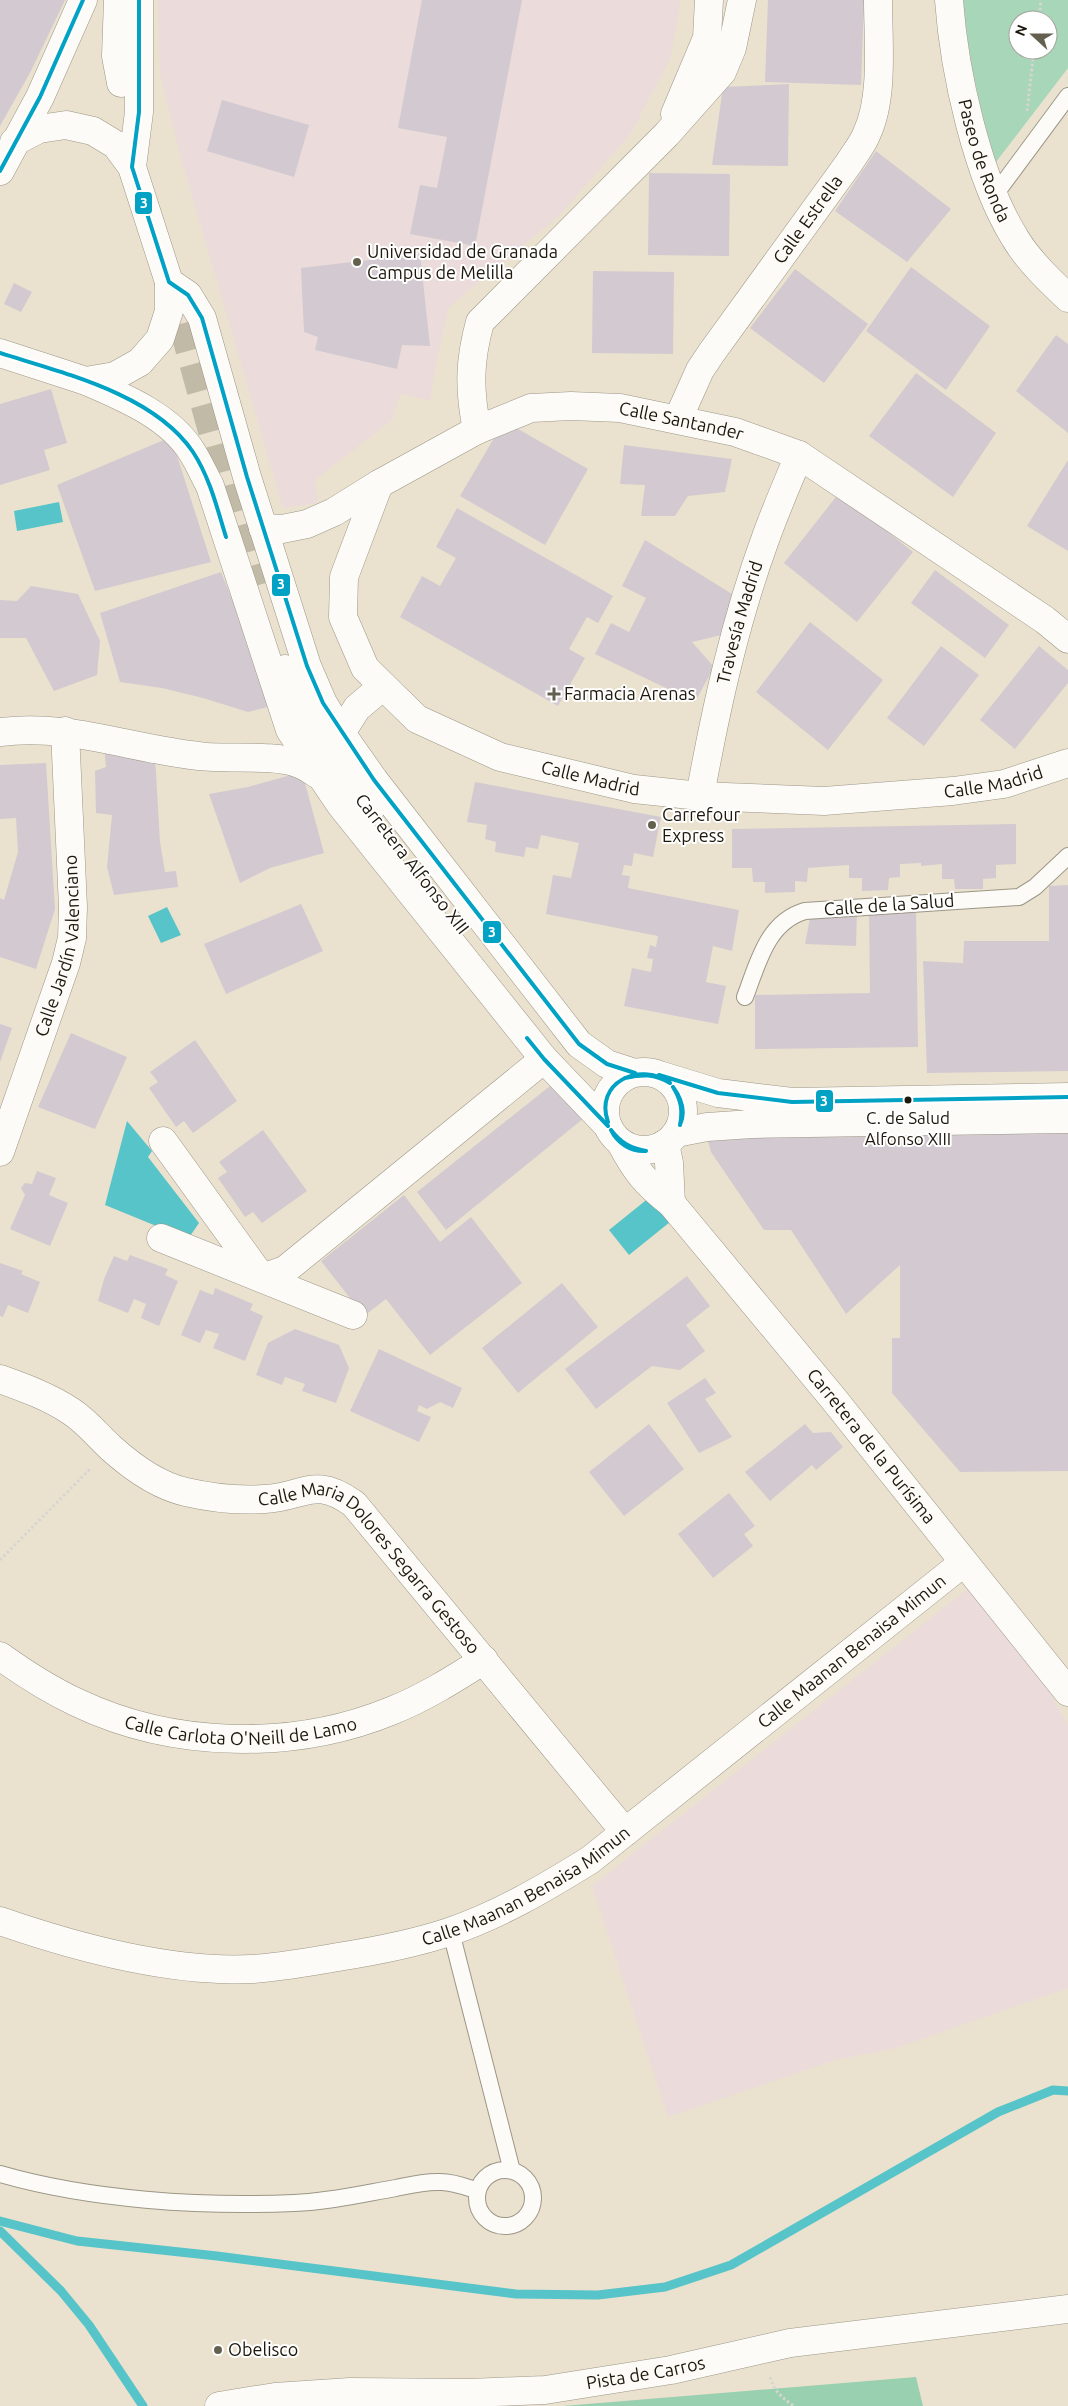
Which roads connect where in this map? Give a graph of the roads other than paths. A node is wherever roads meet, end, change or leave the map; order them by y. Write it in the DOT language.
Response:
graph roads {
  1 [pos="83,0"];
  2 [pos="118,0"];
  3 [pos="139,0"];
  4 [pos="710,0"];
  5 [pos="742,0"];
  6 [pos="878,0"];
  7 [pos="949,0"];
  8 [pos="121,83"];
  9 [pos="1068,96"];
  10 [pos="667,134"];
  11 [pos="14,142"];
  12 [pos="132,168"];
  13 [pos="0,171"];
  14 [pos="994,196"];
  15 [pos="169,282"];
  16 [pos="1068,298"];
  17 [pos="0,353"];
  18 [pos="86,381"];
  19 [pos="678,419"];
  20 [pos="477,430"];
  21 [pos="799,455"];
  22 [pos="380,484"];
  23 [pos="263,528"];
  24 [pos="258,598"];
  25 [pos="1068,640"];
  26 [pos="383,686"];
  27 [pos="290,730"];
  28 [pos="65,731"];
  29 [pos="0,732"];
  30 [pos="341,733"];
  31 [pos="241,759"];
  32 [pos="1068,762"];
  33 [pos="317,774"];
  34 [pos="700,796"];
  35 [pos="1068,856"];
  36 [pos="745,997"];
  37 [pos="544,1059"];
  38 [pos="647,1074"];
  39 [pos="1068,1097"];
  40 [pos="1068,1119"];
  41 [pos="612,1125"];
  42 [pos="670,1139"];
  43 [pos="163,1140"];
  44 [pos="0,1152"];
  45 [pos="671,1203"];
  46 [pos="161,1238"];
  47 [pos="262,1278"];
  48 [pos="354,1316"];
  49 [pos="0,1378"];
  50 [pos="963,1563"];
  51 [pos="0,1656"];
  52 [pos="484,1660"];
  53 [pos="1068,1692"];
  54 [pos="626,1832"];
  55 [pos="0,1921"];
  56 [pos="450,1932"];
  57 [pos="512,2171"];
  58 [pos="0,2174"];
  59 [pos="478,2191"];
  60 [pos="1068,2308"];
  61 [pos="220,2406"];
  1 -- 11 [label="street"];
  2 -- 8 [label="street"];
  3 -- 12 [label="street"];
  4 -- 10 [label="street"];
  5 -- 10 [label="street"];
  6 -- 19 [label="street, Calle Estrella"];
  7 -- 14 [label="street, Paseo de Ronda"];
  9 -- 14 [label="lane"];
  10 -- 20 [label="street"];
  11 -- 12 [label="street"];
  11 -- 13 [label="street"];
  12 -- 15 [label="street"];
  14 -- 16 [label="street, Paseo de Ronda"];
  15 -- 18 [label="street"];
  15 -- 23 [label="street, Carretera Alfonso XIII"];
  17 -- 18 [label="street"];
  18 -- 27 [label="street"];
  19 -- 20 [label="street, Calle Santander"];
  19 -- 21 [label="street, Calle Santander"];
  20 -- 22 [label="street, Calle Santander"];
  21 -- 25 [label="street, Calle Santander"];
  21 -- 34 [label="street, Travesía Madrid"];
  22 -- 23 [label="street, Calle Santander"];
  22 -- 26 [label="street, Calle Madrid"];
  23 -- 30 [label="street, Carretera Alfonso XIII"];
  24 -- 41 [label="street, Carretera Alfonso XIII"];
  26 -- 30 [label="street"];
  26 -- 34 [label="street, Calle Madrid"];
  27 -- 31 [label="street"];
  27 -- 33 [label="street, Carretera de la Purísima"];
  28 -- 29 [label="street"];
  28 -- 31 [label="street"];
  28 -- 44 [label="street, Calle Jardín Valenciano"];
  30 -- 38 [label="street, Carretera Alfonso XIII"];
  31 -- 33 [label="street"];
  32 -- 34 [label="street, Calle Madrid"];
  33 -- 37 [label="street, Carretera de la Purísima"];
  35 -- 36 [label="lane, Calle de la Salud"];
  37 -- 41 [label="street, Carretera de la Purísima"];
  37 -- 47 [label="street"];
  38 -- 39 [label="street, Carretera Alfonso XIII"];
  38 -- 41 [label="street"];
  38 -- 42 [label="street"];
  40 -- 42 [label="street"];
  41 -- 42 [label="street"];
  41 -- 45 [label="street, Carretera de la Purísima"];
  42 -- 45 [label="street"];
  43 -- 47 [label="street"];
  45 -- 50 [label="street, Carretera de la Purísima"];
  46 -- 47 [label="street"];
  47 -- 48 [label="street"];
  49 -- 52 [label="street, Calle Maria Dolores Segarra Gestoso"];
  50 -- 53 [label="street, Carretera de la Purísima"];
  50 -- 54 [label="street, Calle Maanan Benaisa Mimun"];
  51 -- 52 [label="street, Calle Carlota O'Neill de Lamo"];
  52 -- 54 [label="street, Calle Maria Dolores Segarra Gestoso"];
  54 -- 56 [label="street, Calle Maanan Benaisa Mimun"];
  55 -- 56 [label="street, Calle Maanan Benaisa Mimun"];
  56 -- 57 [label="lane"];
  57 -- 59 [label="lane"];
  57 -- 59 [label="lane"];
  58 -- 59 [label="lane"];
  60 -- 61 [label="street, Pista de Carros"];
}
